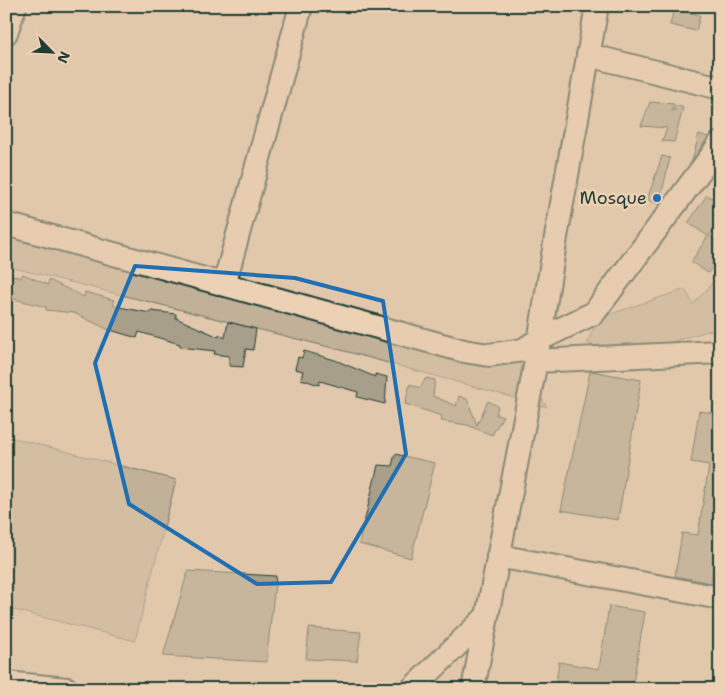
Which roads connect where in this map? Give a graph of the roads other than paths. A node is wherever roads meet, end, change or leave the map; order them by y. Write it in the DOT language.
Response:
graph roads {
  1 [pos="15,6"];
  2 [pos="301,6"];
  3 [pos="597,6"];
  4 [pos="6,33"];
  5 [pos="588,55"];
  6 [pos="720,88"];
  7 [pos="720,143"];
  8 [pos="6,224"];
  9 [pos="224,285"];
  10 [pos="540,339"];
  11 [pos="720,352"];
  12 [pos="536,361"];
  13 [pos="498,556"];
  14 [pos="720,598"];
  15 [pos="486,617"];
  16 [pos="6,683"];
  17 [pos="67,689"];
  18 [pos="412,689"];
  19 [pos="473,689"];
  1 -- 4 [label="street"];
  2 -- 9 [label="street"];
  3 -- 5 [label="street"];
  5 -- 6 [label="street"];
  5 -- 10 [label="street"];
  7 -- 10 [label="street"];
  8 -- 9 [label="street"];
  9 -- 10 [label="street"];
  10 -- 12 [label="street"];
  11 -- 12 [label="street"];
  12 -- 13 [label="street"];
  13 -- 14 [label="street"];
  13 -- 15 [label="street"];
  15 -- 18 [label="street"];
  15 -- 19 [label="street"];
  16 -- 17 [label="street"];
}
